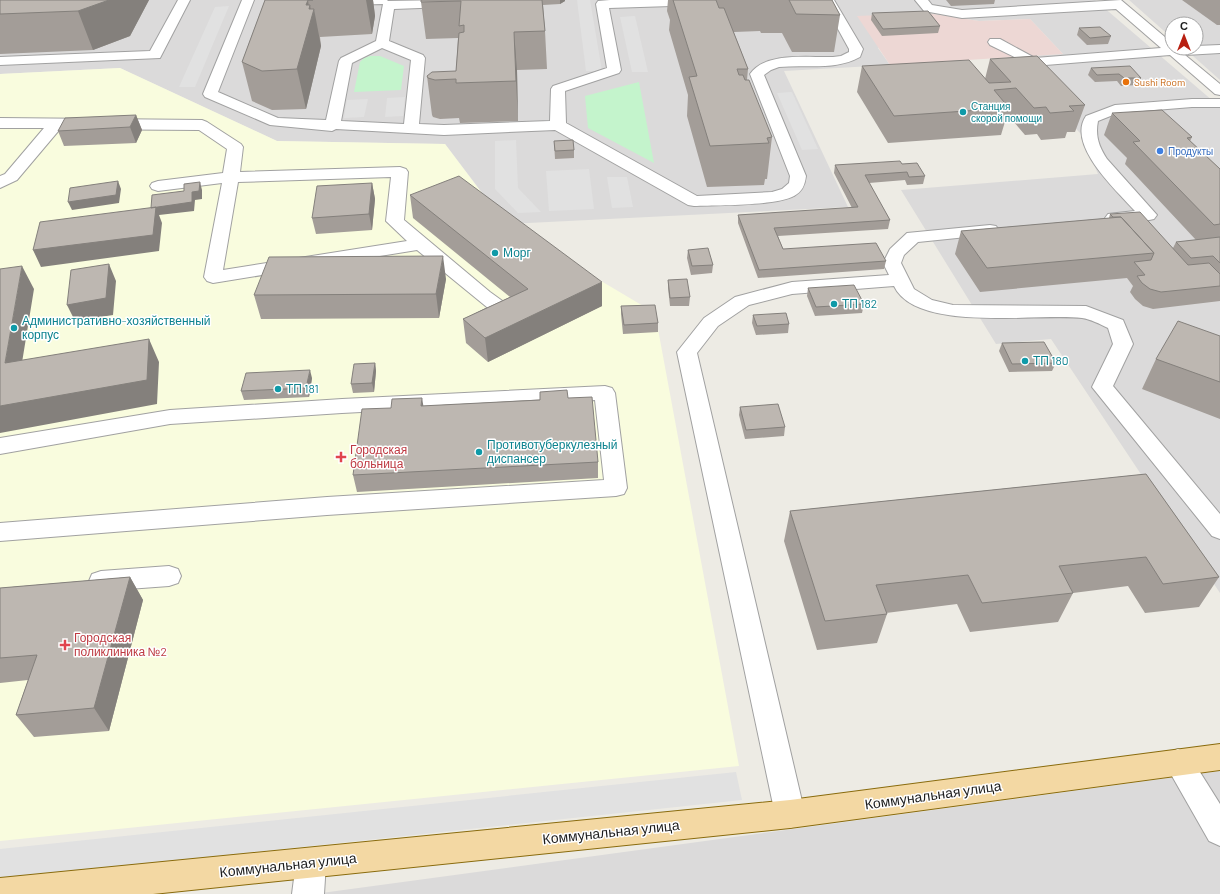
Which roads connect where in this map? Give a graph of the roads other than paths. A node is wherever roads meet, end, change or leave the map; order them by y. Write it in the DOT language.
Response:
graph roads {
  1 [pos="184,0"];
  2 [pos="734,0"];
  3 [pos="828,0"];
  4 [pos="921,0"];
  5 [pos="247,2"];
  6 [pos="329,2"];
  7 [pos="387,2"];
  8 [pos="1115,2"];
  9 [pos="446,3"];
  10 [pos="261,4"];
  11 [pos="995,42"];
  12 [pos="382,43"];
  13 [pos="1164,43"];
  14 [pos="1220,49"];
  15 [pos="1204,50"];
  16 [pos="1164,52"];
  17 [pos="1179,56"];
  18 [pos="0,61"];
  19 [pos="1220,91"];
  20 [pos="1220,103"];
  21 [pos="0,123"];
  22 [pos="56,124"];
  23 [pos="558,125"];
  24 [pos="332,126"];
  25 [pos="411,128"];
  26 [pos="230,177"];
  27 [pos="0,183"];
  28 [pos="158,186"];
  29 [pos="1101,220"];
  30 [pos="1007,228"];
  31 [pos="421,244"];
  32 [pos="900,280"];
  33 [pos="470,324"];
  34 [pos="0,446"];
  35 [pos="1220,530"];
  36 [pos="0,532"];
  37 [pos="169,576"];
  38 [pos="78,583"];
  39 [pos="1220,757"];
  40 [pos="1178,762"];
  41 [pos="790,814"];
  42 [pos="1220,831"];
  43 [pos="311,863"];
  44 [pos="0,894"];
  45 [pos="308,894"];
  1 -- 18 [label="street"];
  2 -- 23 [label="street"];
  3 -- 23 [label="street"];
  4 -- 8 [label="street"];
  5 -- 10 [label="street"];
  5 -- 24 [label="street"];
  6 -- 7 [label="street"];
  7 -- 9 [label="street"];
  7 -- 12 [label="street"];
  8 -- 13 [label="street"];
  11 -- 16 [label="street"];
  12 -- 24 [label="street"];
  12 -- 25 [label="street"];
  14 -- 15 [label="street"];
  17 -- 19 [label="street"];
  20 -- 29 [label="street"];
  21 -- 22 [label="street"];
  22 -- 26 [label="street"];
  22 -- 27 [label="street"];
  23 -- 25 [label="street"];
  24 -- 25 [label="street"];
  26 -- 28 [label="street"];
  26 -- 31 [label="street"];
  26 -- 31 [label="street"];
  30 -- 32 [label="street"];
  31 -- 33 [label="street"];
  32 -- 35 [label="street"];
  32 -- 41 [label="street"];
  34 -- 36 [label="street"];
  37 -- 38 [label="street"];
  39 -- 40 [label="main road, Коммунальная улица"];
  40 -- 41 [label="main road, Коммунальная улица"];
  40 -- 42 [label="street"];
  41 -- 43 [label="main road, Коммунальная улица"];
  43 -- 44 [label="main road, Коммунальная улица"];
  43 -- 45 [label="street"];
}
